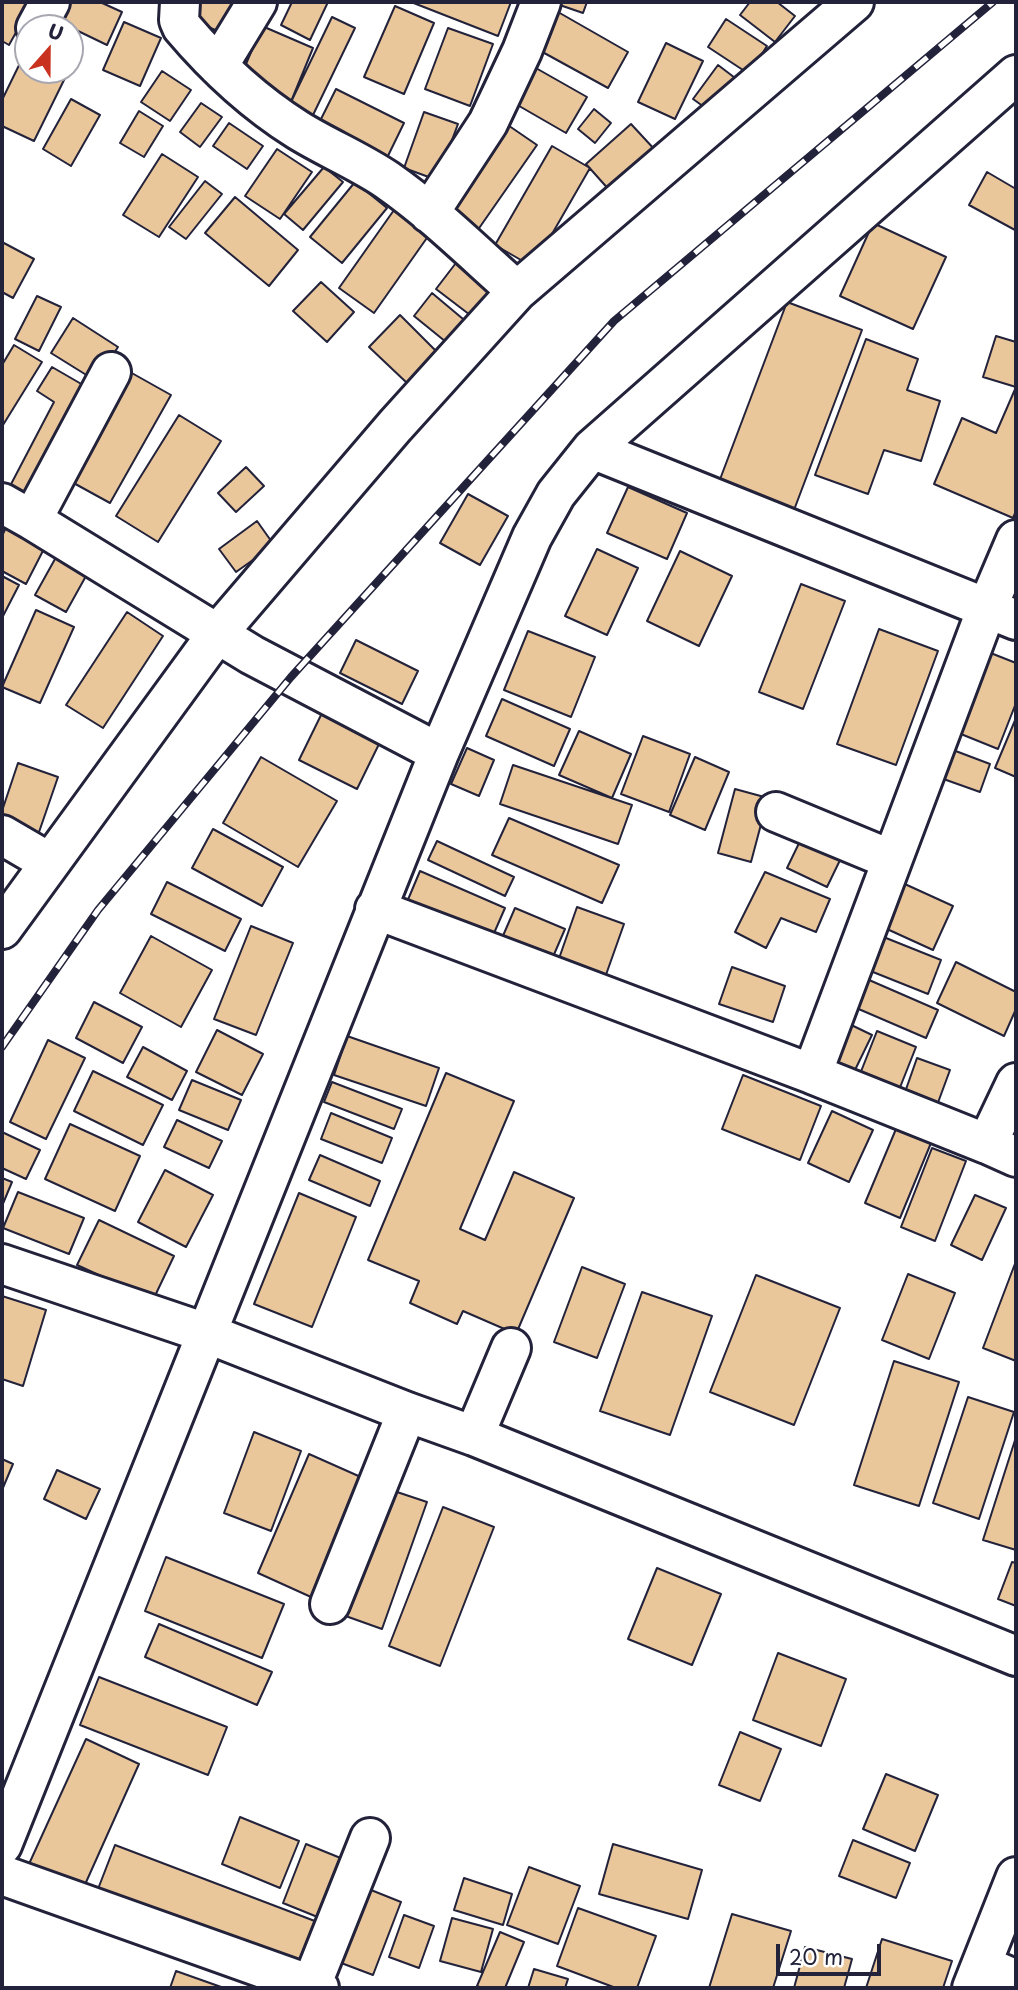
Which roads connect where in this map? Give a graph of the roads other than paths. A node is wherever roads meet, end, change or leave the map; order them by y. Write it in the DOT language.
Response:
graph roads {
  1 [pos="180,2"];
  2 [pos="257,2"];
  3 [pos="541,2"];
  4 [pos="854,2"];
  5 [pos="218,65"];
  6 [pos="1016,75"];
  7 [pos="429,213"];
  8 [pos="517,291"];
  9 [pos="111,372"];
  10 [pos="592,449"];
  11 [pos="17,511"];
  12 [pos="1016,540"];
  13 [pos="1002,614"];
  14 [pos="217,635"];
  15 [pos="439,753"];
  16 [pos="776,812"];
  17 [pos="2,835"];
  18 [pos="891,860"];
  19 [pos="50,863"];
  20 [pos="375,909"];
  21 [pos="2,929"];
  22 [pos="812,1074"];
  23 [pos="1016,1083"];
  24 [pos="1002,1151"];
  25 [pos="2,1264"];
  26 [pos="206,1334"];
  27 [pos="511,1348"];
  28 [pos="407,1412"];
  29 [pos="474,1436"];
  30 [pos="330,1604"];
  31 [pos="1016,1656"];
  32 [pos="370,1838"];
  33 [pos="2,1845"];
  34 [pos="2,1875"];
  35 [pos="1016,1877"];
  36 [pos="977,1976"];
  37 [pos="1016,1980"];
  38 [pos="315,1987"];
  1 -- 5 [label="street"];
  2 -- 5 [label="street"];
  3 -- 7 [label="street"];
  4 -- 8 [label="street"];
  5 -- 7 [label="street"];
  6 -- 10 [label="street"];
  7 -- 8 [label="street"];
  8 -- 14 [label="street"];
  9 -- 11 [label="street"];
  10 -- 13 [label="street"];
  10 -- 15 [label="street"];
  11 -- 14 [label="street"];
  12 -- 13 [label="street"];
  13 -- 18 [label="street"];
  14 -- 15 [label="street"];
  14 -- 19 [label="street"];
  15 -- 20 [label="street"];
  16 -- 18 [label="street"];
  17 -- 19 [label="street"];
  18 -- 22 [label="street"];
  19 -- 21 [label="street"];
  20 -- 22 [label="street"];
  20 -- 26 [label="street"];
  22 -- 24 [label="street"];
  23 -- 24 [label="street"];
  25 -- 26 [label="street"];
  26 -- 28 [label="street"];
  26 -- 33 [label="street"];
  27 -- 29 [label="street"];
  28 -- 29 [label="street"];
  28 -- 30 [label="street"];
  29 -- 31 [label="street"];
  32 -- 38 [label="street"];
  34 -- 38 [label="street"];
  35 -- 36 [label="street"];
  36 -- 37 [label="street"];
}
